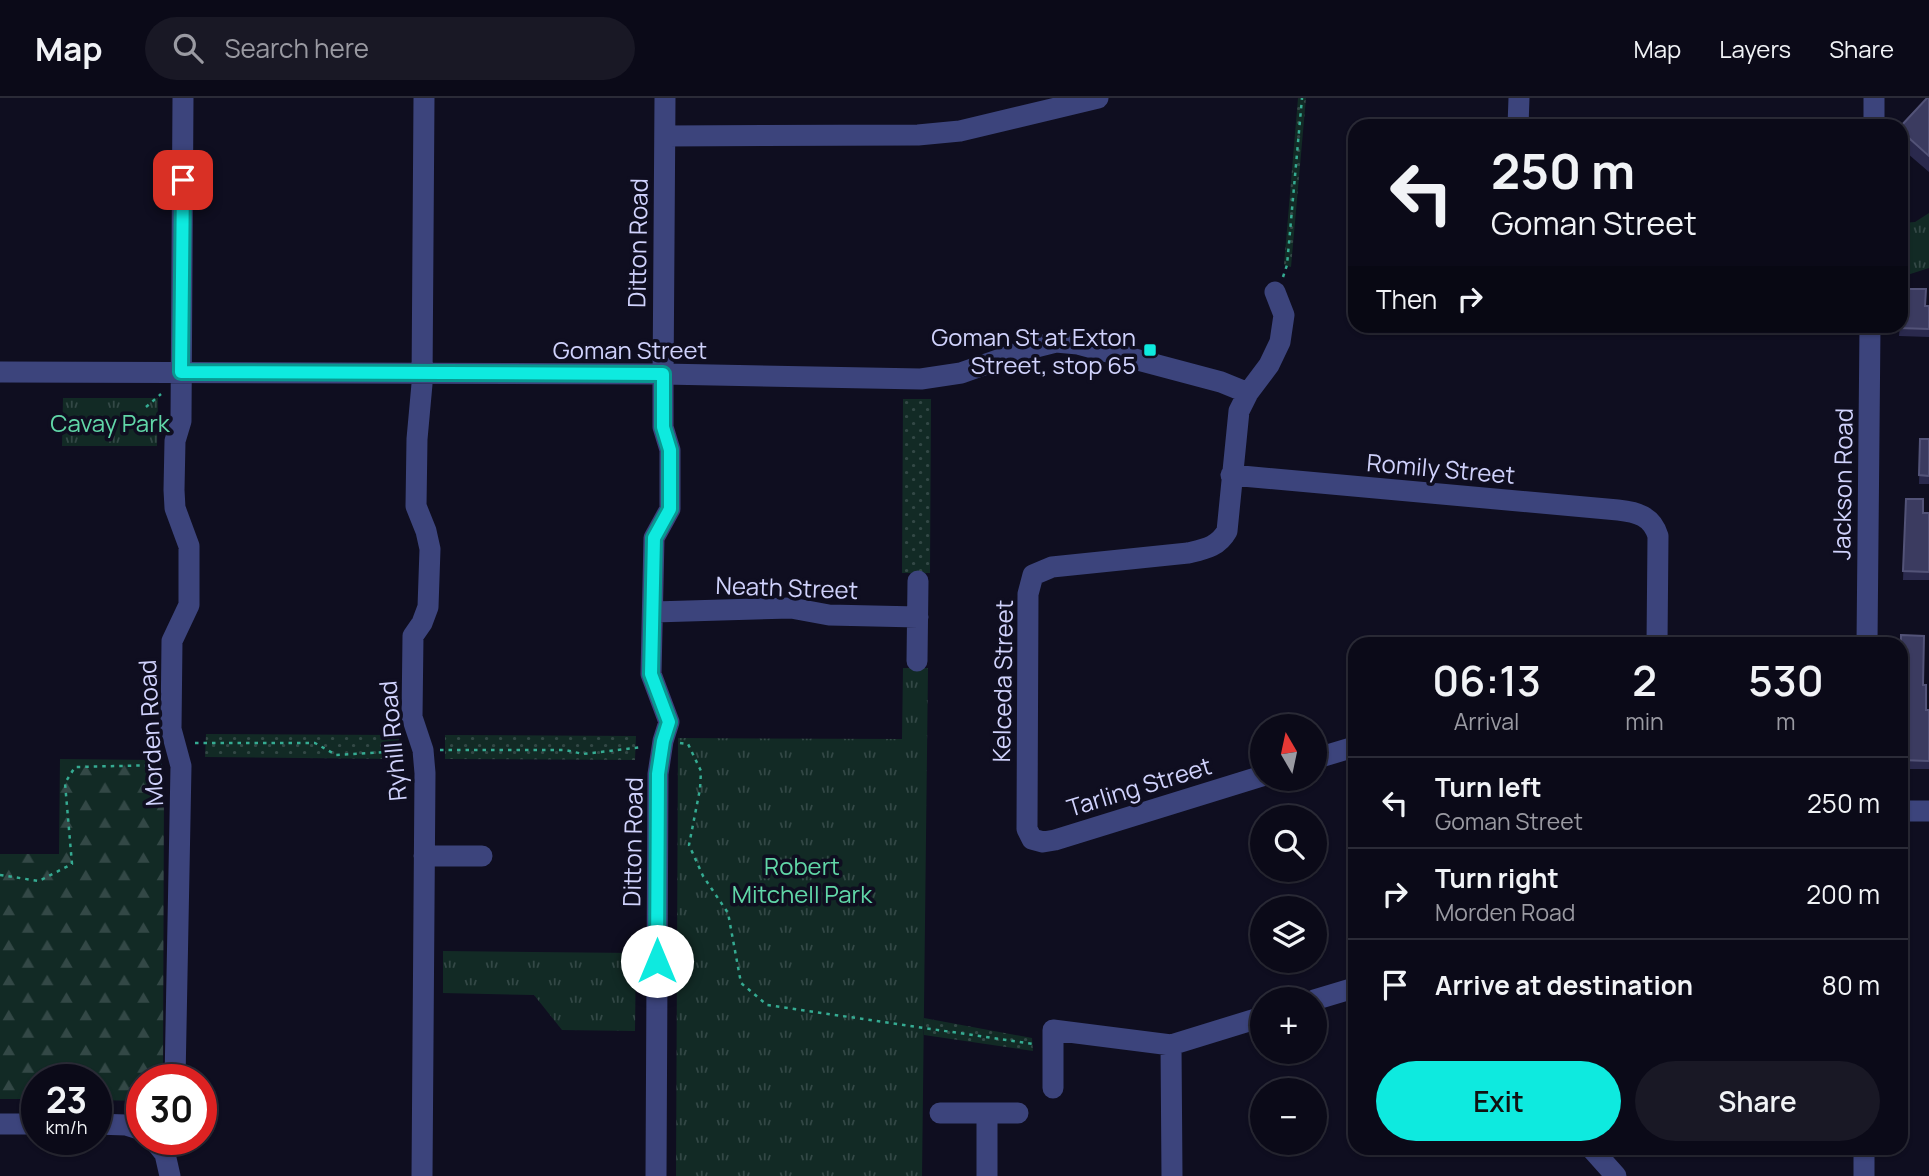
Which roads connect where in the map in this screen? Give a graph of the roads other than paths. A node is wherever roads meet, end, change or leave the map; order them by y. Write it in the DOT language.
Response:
graph roads {
  1 [pos="183,98"];
  2 [pos="424,98"];
  3 [pos="665,98"];
  4 [pos="1098,98"];
  5 [pos="1519,98"];
  6 [pos="1874,98"];
  7 [pos="1518,119"];
  8 [pos="1874,119"];
  9 [pos="665,136"];
  10 [pos="1275,292"];
  11 [pos="1870,333"];
  12 [pos="0,372"];
  13 [pos="181,372"];
  14 [pos="422,374"];
  15 [pos="663,374"];
  16 [pos="1248,393"];
  17 [pos="1231,475"];
  18 [pos="918,581"];
  19 [pos="653,612"];
  20 [pos="918,617"];
  21 [pos="1657,637"];
  22 [pos="1867,637"];
  23 [pos="918,661"];
  24 [pos="1348,749"];
  25 [pos="1327,756"];
  26 [pos="1250,780"];
  27 [pos="1908,811"];
  28 [pos="1929,811"];
  29 [pos="1032,839"];
  30 [pos="424,856"];
  31 [pos="482,856"];
  32 [pos="1348,990"];
  33 [pos="1327,996"];
  34 [pos="1250,1021"];
  35 [pos="1171,1045"];
  36 [pos="175,1064"];
  37 [pos="1053,1088"];
  38 [pos="940,1112"];
  39 [pos="987,1113"];
  40 [pos="1018,1113"];
  41 [pos="0,1124"];
  42 [pos="21,1124"];
  43 [pos="165,1155"];
  44 [pos="1597,1155"];
  45 [pos="1864,1155"];
  46 [pos="170,1176"];
  47 [pos="422,1176"];
  48 [pos="656,1176"];
  49 [pos="987,1176"];
  50 [pos="1172,1176"];
  51 [pos="1616,1176"];
  52 [pos="1864,1176"];
  1 -- 13 [label="street, Morden Road"];
  2 -- 14 [label="street, Ryhill Road"];
  3 -- 9 [label="street, Ditton Road"];
  4 -- 9 [label="street"];
  5 -- 7 [label="street"];
  6 -- 8 [label="street"];
  9 -- 15 [label="street, Ditton Road"];
  10 -- 16 [label="street, Kelceda Street"];
  11 -- 22 [label="street, Jackson Road"];
  12 -- 13 [label="street, Goman Street"];
  13 -- 14 [label="street, Goman Street"];
  13 -- 36 [label="street, Morden Road"];
  14 -- 15 [label="street, Goman Street"];
  14 -- 30 [label="street, Ryhill Road"];
  15 -- 16 [label="street, Goman Street"];
  15 -- 19 [label="street, Ditton Road"];
  16 -- 17 [label="street, Kelceda Street"];
  17 -- 21 [label="street, Romily Street"];
  17 -- 29 [label="street, Kelceda Street"];
  18 -- 20 [label="street"];
  19 -- 20 [label="street, Neath Street"];
  19 -- 48 [label="street, Ditton Road"];
  20 -- 23 [label="street"];
  24 -- 25 [label="street"];
  26 -- 29 [label="street, Tarling Street"];
  27 -- 28 [label="street"];
  30 -- 31 [label="street"];
  30 -- 47 [label="street, Ryhill Road"];
  32 -- 33 [label="street"];
  34 -- 35 [label="street"];
  35 -- 37 [label="street"];
  35 -- 50 [label="street"];
  38 -- 39 [label="street"];
  39 -- 40 [label="street"];
  39 -- 49 [label="street"];
  41 -- 42 [label="street"];
  43 -- 46 [label="street"];
  44 -- 51 [label="street"];
  45 -- 52 [label="street"];
}
